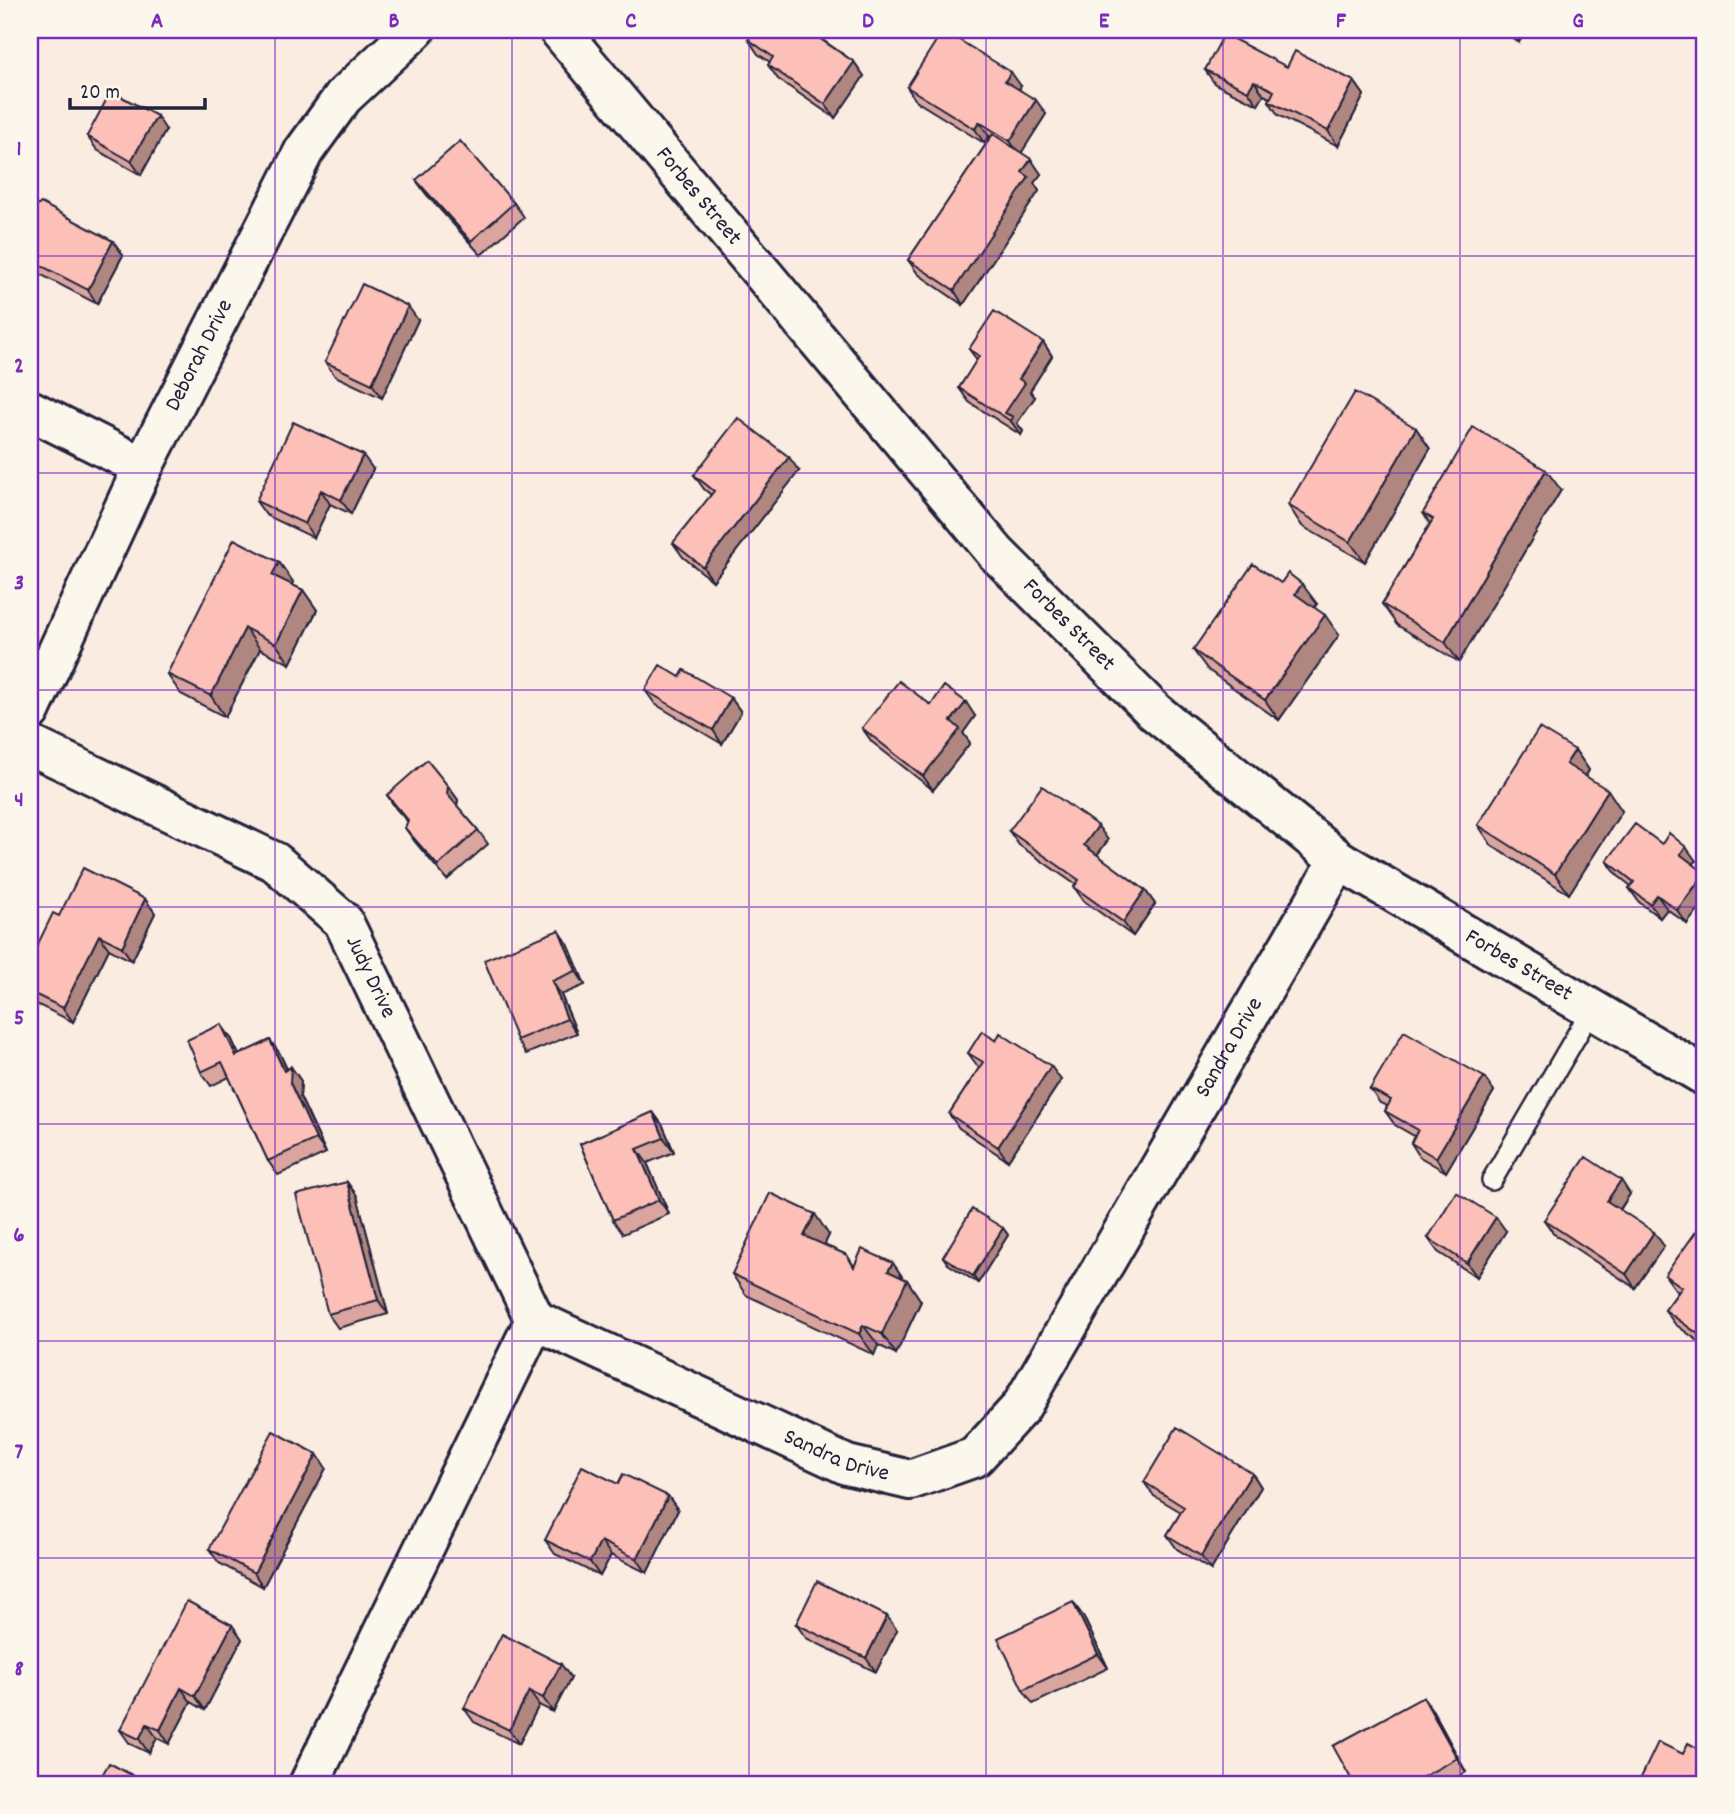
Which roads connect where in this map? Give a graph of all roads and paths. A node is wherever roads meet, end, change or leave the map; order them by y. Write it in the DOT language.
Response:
graph roads {
  1 [pos="415,30"];
  2 [pos="559,30"];
  3 [pos="30,410"];
  4 [pos="144,467"];
  5 [pos="30,711"];
  6 [pos="30,746"];
  7 [pos="1339,860"];
  8 [pos="1592,1009"];
  9 [pos="1705,1076"];
  10 [pos="1492,1180"];
  11 [pos="535,1320"];
  12 [pos="309,1784"];
  1 -- 4 [label="street, Deborah Drive"];
  2 -- 7 [label="street, Forbes Street"];
  3 -- 4 [label="street"];
  4 -- 5 [label="street, Deborah Drive"];
  6 -- 11 [label="street, Judy Drive"];
  7 -- 8 [label="street, Forbes Street"];
  7 -- 11 [label="street, Sandra Drive"];
  8 -- 9 [label="street, Forbes Street"];
  8 -- 10 [label="lane"];
  11 -- 12 [label="street"];
}
